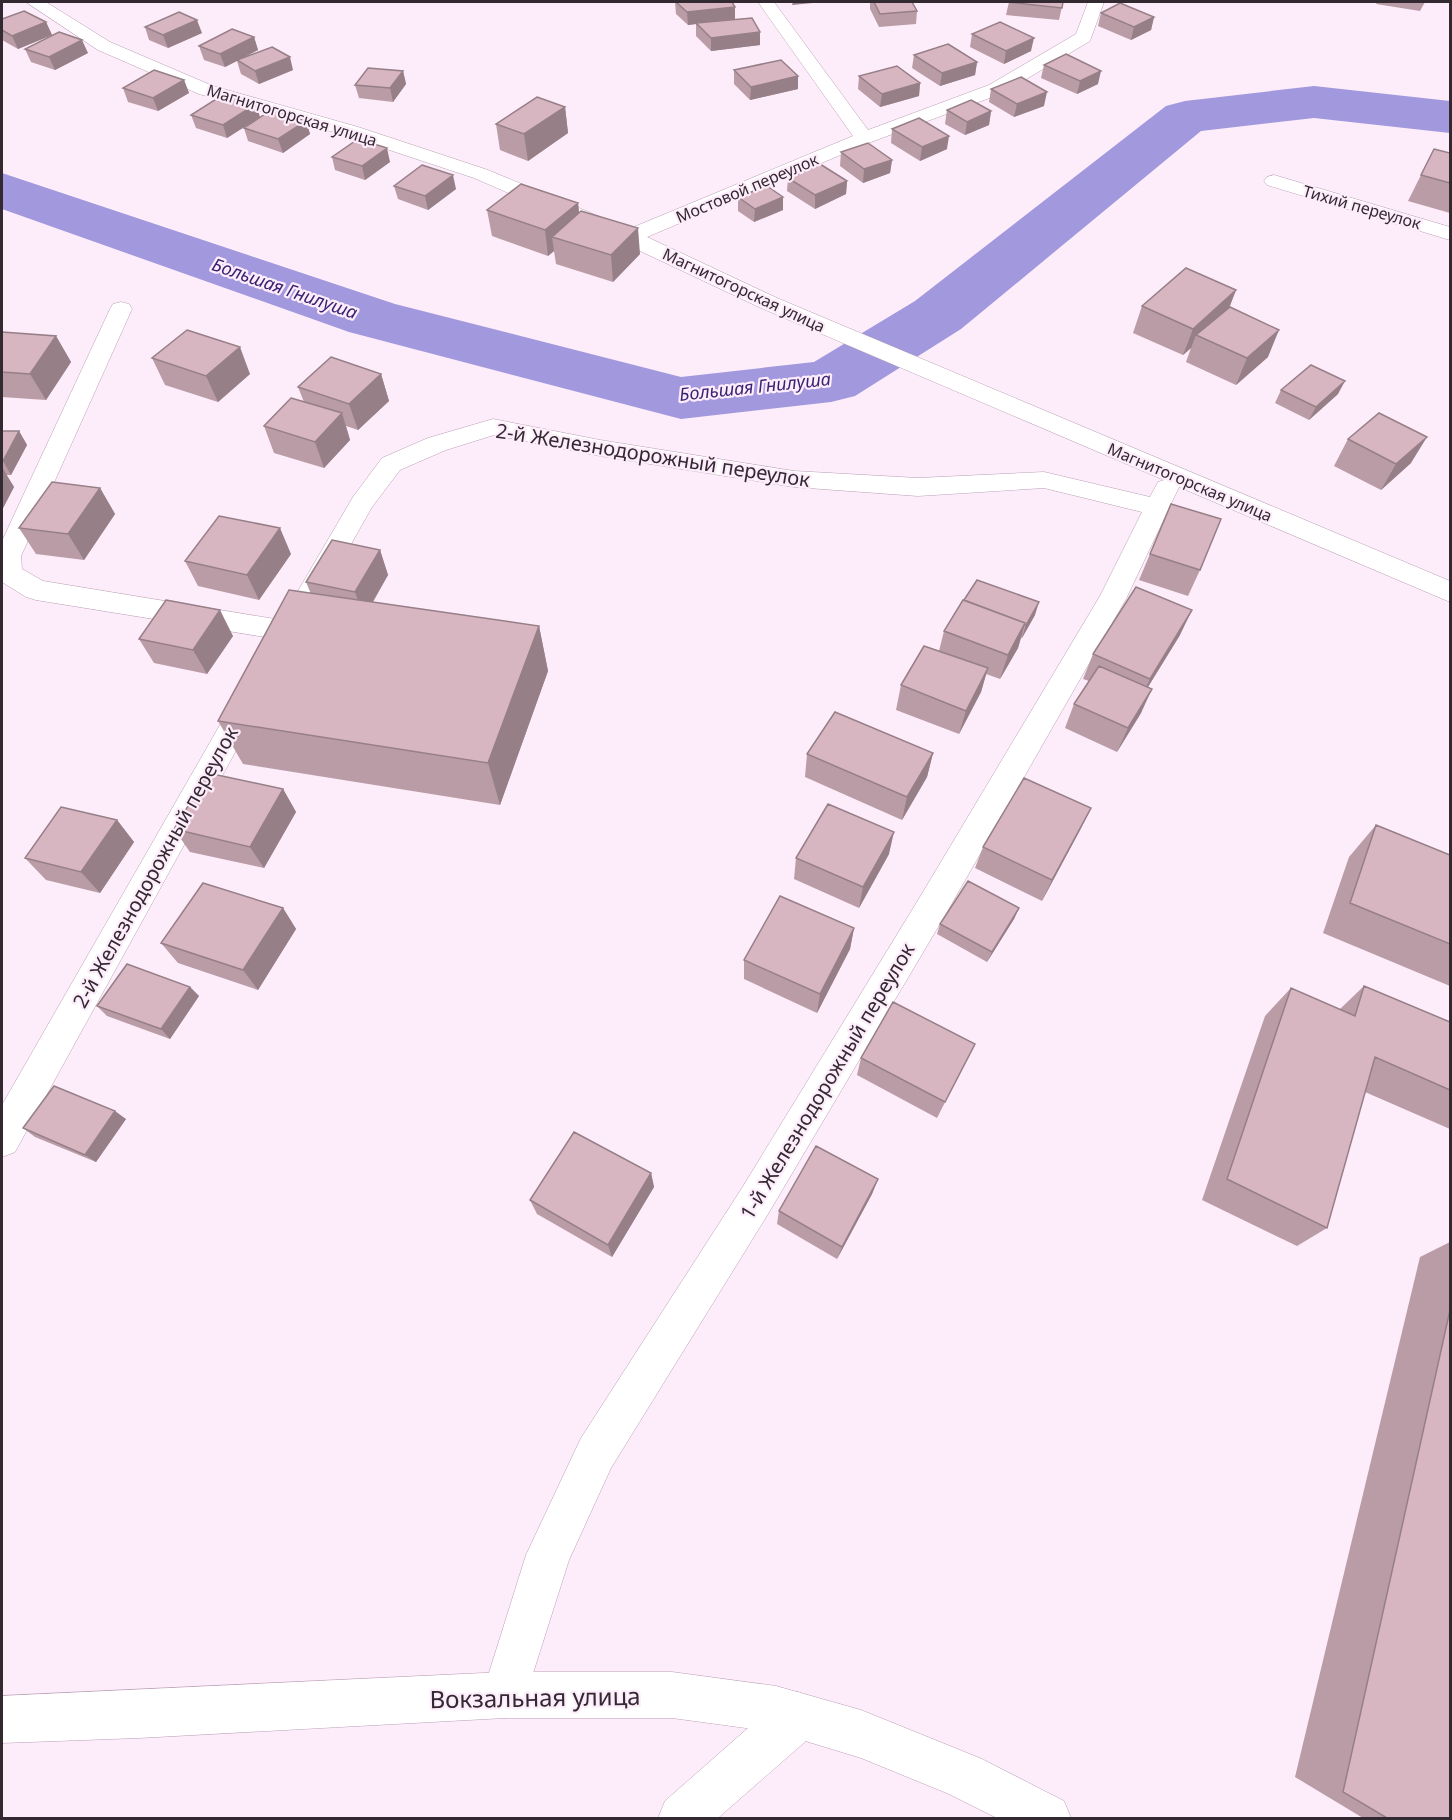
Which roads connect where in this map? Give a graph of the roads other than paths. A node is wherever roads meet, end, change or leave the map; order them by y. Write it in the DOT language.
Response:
graph roads {
  1 [pos="35,2"];
  2 [pos="766,2"];
  3 [pos="1096,2"];
  4 [pos="864,138"];
  5 [pos="1274,181"];
  6 [pos="1450,234"];
  7 [pos="629,237"];
  8 [pos="121,309"];
  9 [pos="1174,476"];
  10 [pos="1157,507"];
  11 [pos="1450,592"];
  12 [pos="276,651"];
  13 [pos="2,1138"];
  14 [pos="505,1695"];
  15 [pos="798,1716"];
  16 [pos="2,1720"];
  17 [pos="682,1818"];
  18 [pos="1047,1818"];
  1 -- 7 [label="street, Магнитогорская улица"];
  2 -- 4 [label="street"];
  3 -- 4 [label="street, Мостовой переулок"];
  4 -- 7 [label="street, Мостовой переулок"];
  5 -- 6 [label="street, Тихий переулок"];
  7 -- 9 [label="street, Магнитогорская улица"];
  8 -- 12 [label="street"];
  9 -- 10 [label="street, 1-й Железнодорожный переулок"];
  9 -- 11 [label="street, Магнитогорская улица"];
  10 -- 12 [label="street, 2-й Железнодорожный переулок"];
  10 -- 14 [label="street, 1-й Железнодорожный переулок"];
  12 -- 13 [label="street, 2-й Железнодорожный переулок"];
  14 -- 15 [label="street, Вокзальная улица"];
  14 -- 16 [label="street, Вокзальная улица"];
  15 -- 17 [label="street"];
  15 -- 18 [label="street, Вокзальная улица"];
}
